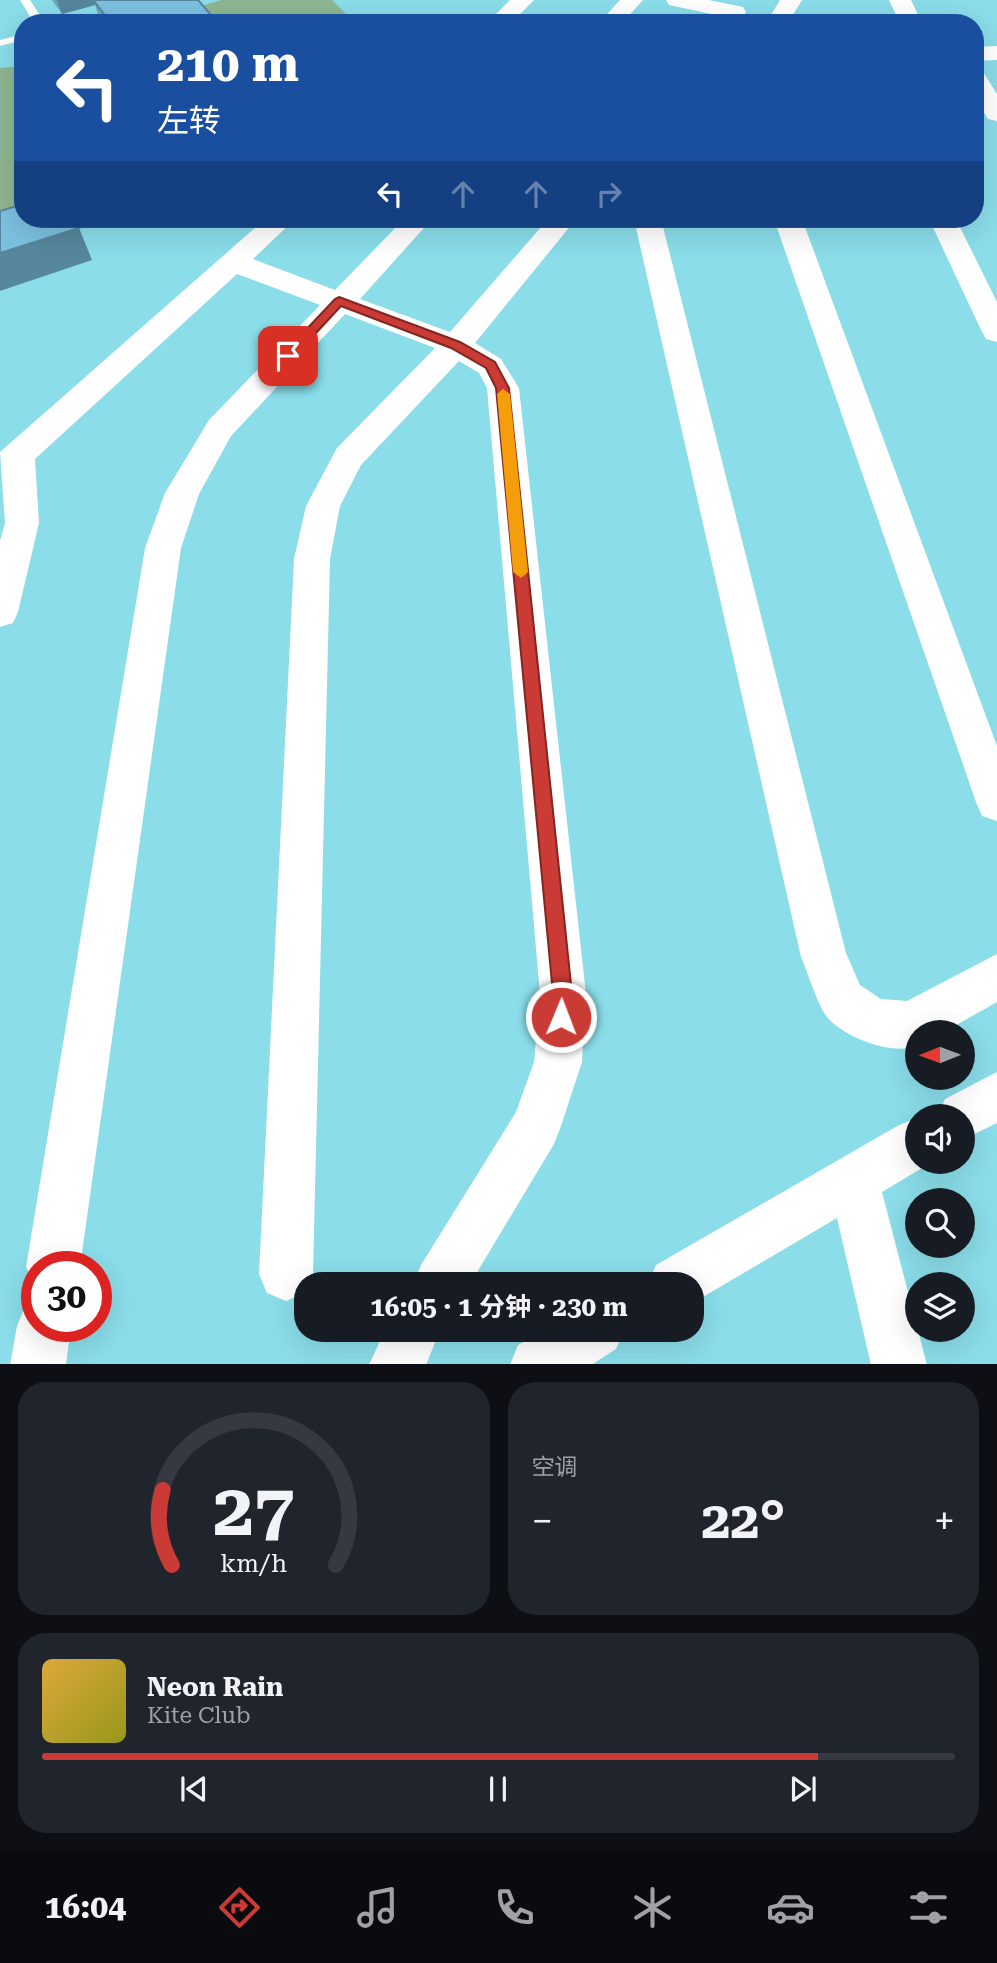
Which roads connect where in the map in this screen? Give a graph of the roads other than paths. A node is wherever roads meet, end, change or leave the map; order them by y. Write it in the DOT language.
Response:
graph roads {
  1 [pos="159,0"];
  2 [pos="523,0"];
  3 [pos="632,0"];
  4 [pos="677,0"];
  5 [pos="737,12"];
  6 [pos="108,14"];
  7 [pos="508,14"];
  8 [pos="619,14"];
  9 [pos="984,93"];
  10 [pos="997,114"];
  11 [pos="271,228"];
  12 [pos="410,228"];
  13 [pos="554,228"];
  14 [pos="648,228"];
  15 [pos="791,228"];
  16 [pos="946,228"];
  17 [pos="233,262"];
  18 [pos="339,301"];
  19 [pos="997,332"];
  20 [pos="456,345"];
  21 [pos="9,463"];
  22 [pos="0,612"];
  23 [pos="997,802"];
  24 [pos="997,977"];
  25 [pos="997,1096"];
  26 [pos="975,1108"];
  27 [pos="905,1150"];
  28 [pos="854,1180"];
  29 [pos="55,1251"];
  30 [pos="447,1272"];
  31 [pos="696,1272"];
  32 [pos="286,1274"];
  33 [pos="41,1342"];
  34 [pos="407,1342"];
  35 [pos="576,1342"];
  36 [pos="38,1364"];
  37 [pos="397,1364"];
  38 [pos="538,1364"];
  39 [pos="899,1364"];
  1 -- 6 [label="lane"];
  2 -- 7 [label="street"];
  3 -- 8 [label="street"];
  4 -- 5 [label="street"];
  9 -- 10 [label="street"];
  11 -- 17 [label="street"];
  12 -- 18 [label="street"];
  13 -- 20 [label="street"];
  14 -- 24 [label="street"];
  15 -- 23 [label="street"];
  16 -- 19 [label="street"];
  17 -- 18 [label="street"];
  17 -- 21 [label="street"];
  18 -- 20 [label="street"];
  18 -- 29 [label="street"];
  20 -- 30 [label="street"];
  20 -- 32 [label="street"];
  21 -- 22 [label="street"];
  25 -- 26 [label="street"];
  27 -- 28 [label="street"];
  28 -- 31 [label="street"];
  28 -- 39 [label="street"];
  33 -- 36 [label="street"];
  34 -- 37 [label="street"];
  35 -- 38 [label="street"];
}
